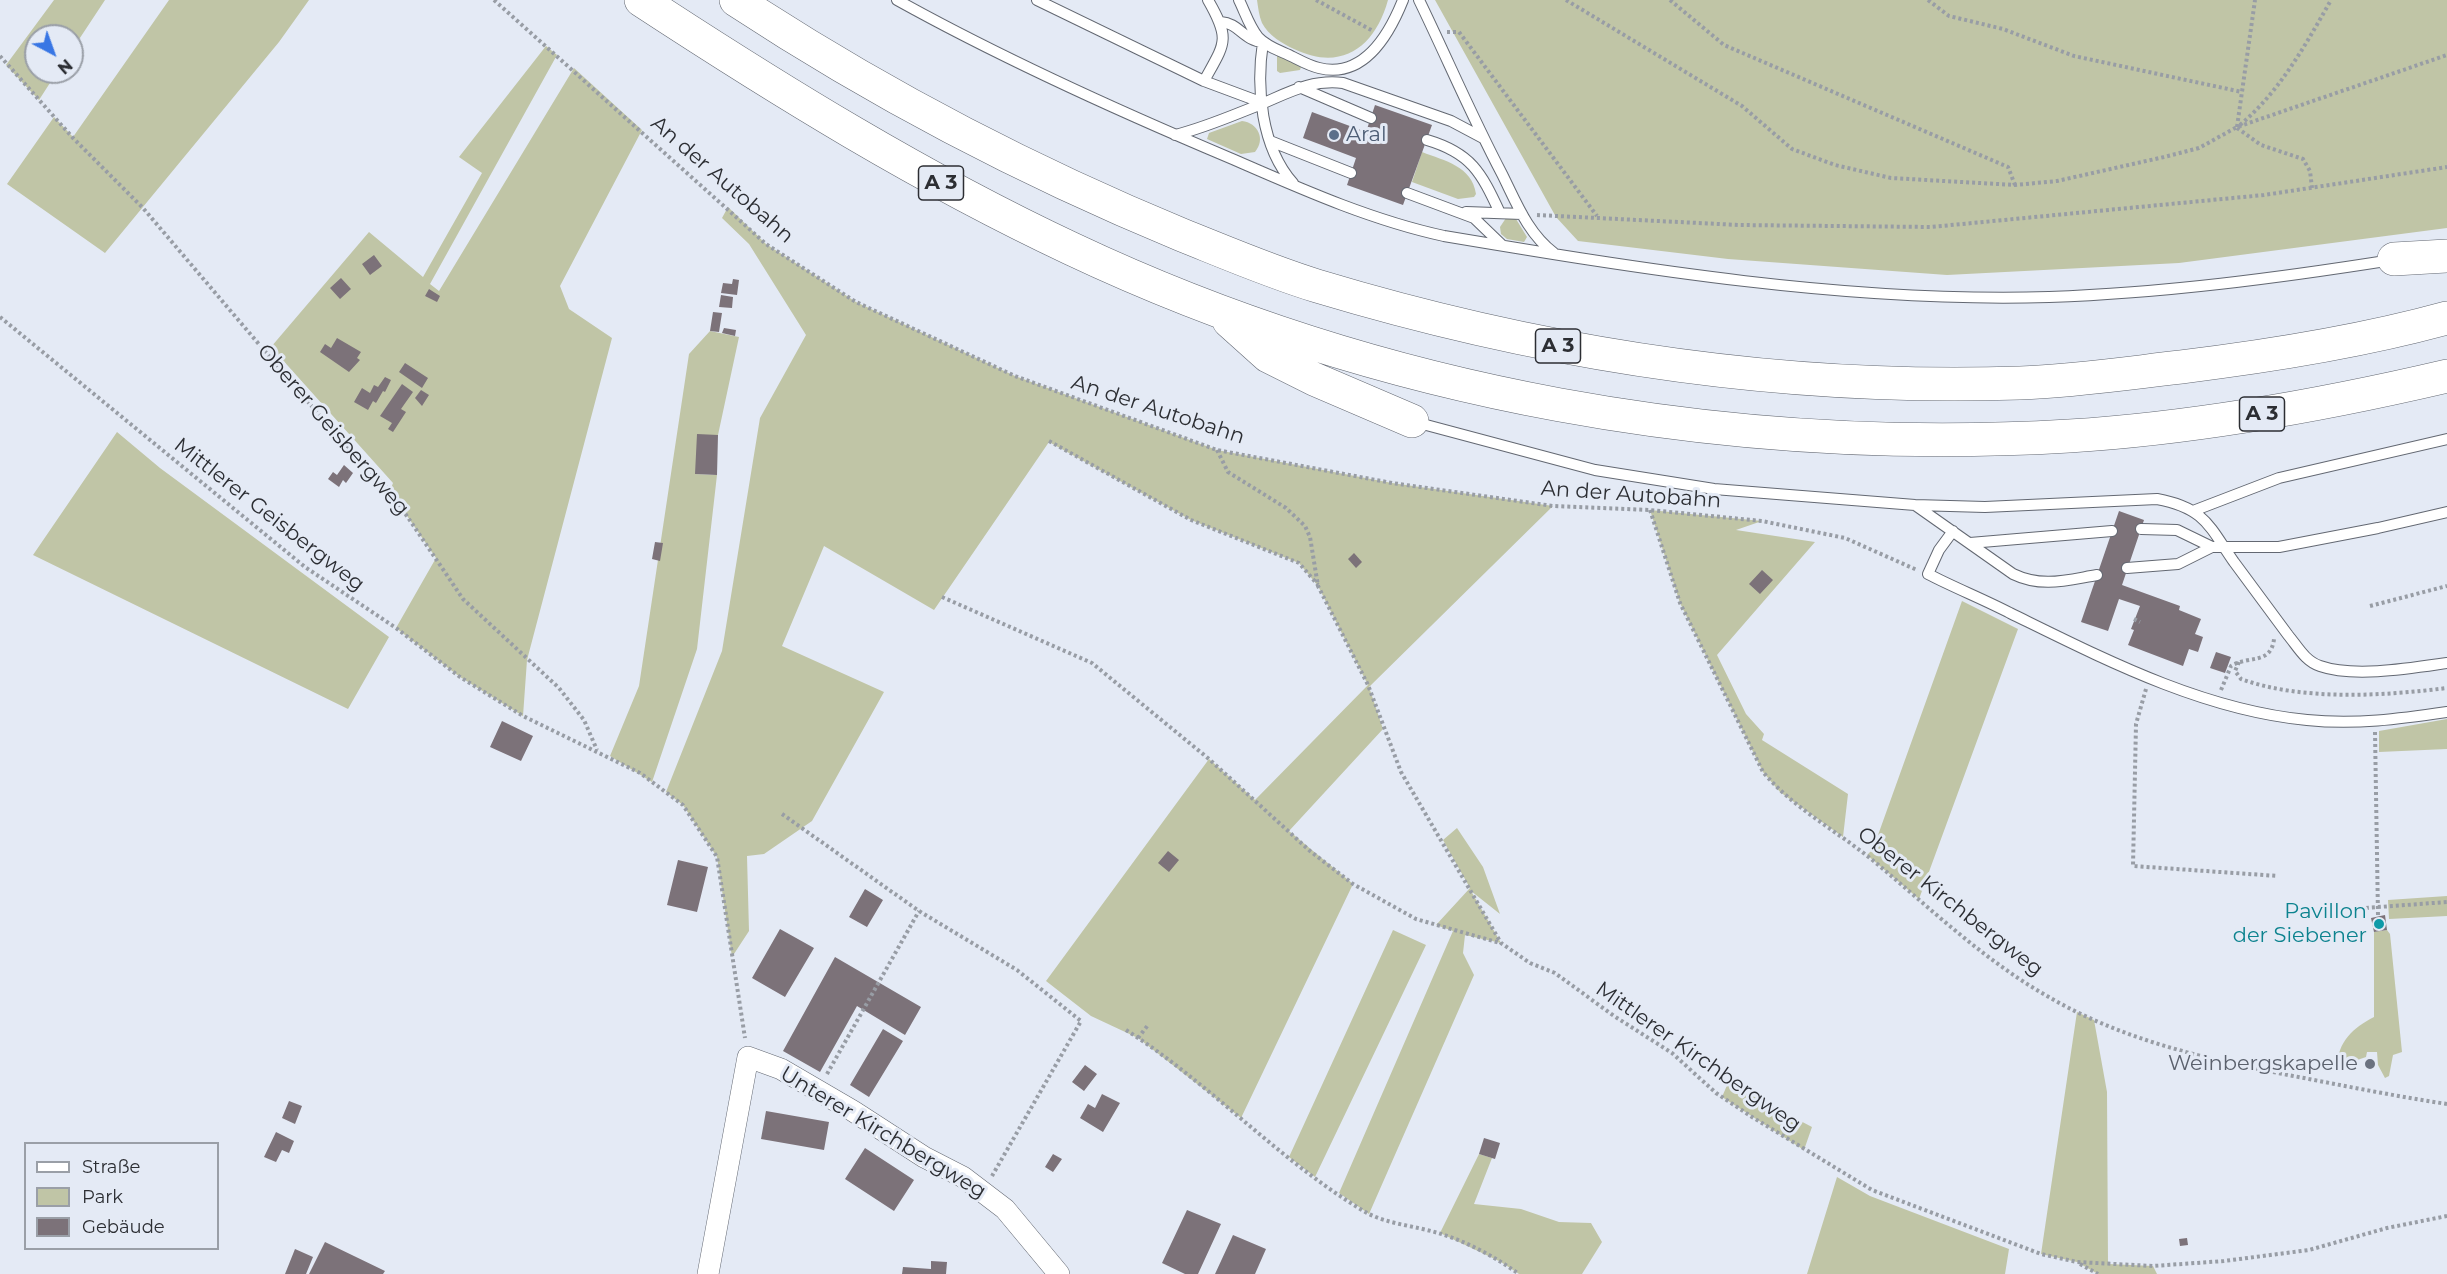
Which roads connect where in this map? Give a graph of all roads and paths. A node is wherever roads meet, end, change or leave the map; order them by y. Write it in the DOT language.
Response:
graph roads {
  1 [pos="494,0"];
  2 [pos="641,0"];
  3 [pos="736,0"];
  4 [pos="897,0"];
  5 [pos="1037,0"];
  6 [pos="1208,0"];
  7 [pos="1239,0"];
  8 [pos="1316,0"];
  9 [pos="1403,0"];
  10 [pos="1419,0"];
  11 [pos="1566,0"];
  12 [pos="1670,0"];
  13 [pos="1928,0"];
  14 [pos="2255,0"];
  15 [pos="2331,0"];
  16 [pos="1221,22"];
  17 [pos="1435,32"];
  18 [pos="1385,38"];
  19 [pos="1263,42"];
  20 [pos="2447,55"];
  21 [pos="0,56"];
  22 [pos="1342,68"];
  23 [pos="1204,81"];
  24 [pos="1343,83"];
  25 [pos="1299,87"];
  26 [pos="2242,92"];
  27 [pos="1263,103"];
  28 [pos="1371,118"];
  29 [pos="2237,127"];
  30 [pos="1175,135"];
  31 [pos="1483,138"];
  32 [pos="1427,140"];
  33 [pos="1270,141"];
  34 [pos="2447,167"];
  35 [pos="1351,173"];
  36 [pos="2015,185"];
  37 [pos="1297,187"];
  38 [pos="2313,188"];
  39 [pos="1407,193"];
  40 [pos="1461,212"];
  41 [pos="1500,213"];
  42 [pos="1522,214"];
  43 [pos="1597,216"];
  44 [pos="1502,246"];
  45 [pos="1557,255"];
  46 [pos="2447,256"];
  47 [pos="2394,259"];
  48 [pos="1217,310"];
  49 [pos="0,317"];
  50 [pos="2447,318"];
  51 [pos="2447,376"];
  52 [pos="1412,421"];
  53 [pos="2447,439"];
  54 [pos="1049,441"];
  55 [pos="1217,450"];
  56 [pos="1915,505"];
  57 [pos="1650,510"];
  58 [pos="2193,511"];
  59 [pos="2447,512"];
  60 [pos="2141,529"];
  61 [pos="1953,531"];
  62 [pos="2112,531"];
  63 [pos="1970,543"];
  64 [pos="2225,546"];
  65 [pos="2212,547"];
  66 [pos="2127,568"];
  67 [pos="1928,574"];
  68 [pos="2097,575"];
  69 [pos="1318,586"];
  70 [pos="2447,586"];
  71 [pos="942,597"];
  72 [pos="2370,606"];
  73 [pos="2134,619"];
  74 [pos="2140,622"];
  75 [pos="2282,627"];
  76 [pos="2239,662"];
  77 [pos="2447,663"];
  78 [pos="2150,676"];
  79 [pos="2225,681"];
  80 [pos="2447,688"];
  81 [pos="2447,712"];
  82 [pos="2375,722"];
  83 [pos="597,751"];
  84 [pos="782,814"];
  85 [pos="2278,876"];
  86 [pos="2447,902"];
  87 [pos="2380,906"];
  88 [pos="919,910"];
  89 [pos="2324,911"];
  90 [pos="2378,916"];
  91 [pos="1501,943"];
  92 [pos="1148,1025"];
  93 [pos="1126,1030"];
  94 [pos="1138,1038"];
  95 [pos="748,1057"];
  96 [pos="818,1090"];
  97 [pos="2447,1104"];
  98 [pos="982,1192"];
  99 [pos="2447,1216"];
  100 [pos="2077,1262"];
  101 [pos="708,1274"];
  102 [pos="1059,1274"];
  103 [pos="1519,1274"];
  104 [pos="2098,1274"];
  1 -- 55 [label="path, An der Autobahn"];
  2 -- 48 [label="highway, A 3"];
  3 -- 50 [label="highway, A 3"];
  4 -- 30 [label="lane"];
  5 -- 23 [label="lane"];
  6 -- 16 [label="lane"];
  7 -- 19 [label="lane"];
  8 -- 18 [label="path"];
  9 -- 18 [label="lane"];
  10 -- 17 [label="lane"];
  11 -- 36 [label="path"];
  12 -- 36 [label="path"];
  13 -- 26 [label="path"];
  14 -- 26 [label="path"];
  15 -- 29 [label="path"];
  16 -- 19 [label="lane"];
  16 -- 23 [label="lane"];
  17 -- 31 [label="lane"];
  17 -- 43 [label="path"];
  18 -- 22 [label="lane"];
  19 -- 22 [label="lane"];
  19 -- 27 [label="lane"];
  20 -- 29 [label="path"];
  21 -- 83 [label="path, Oberer Geisbergweg"];
  22 -- 24 [label="lane"];
  23 -- 27 [label="lane"];
  24 -- 25 [label="lane"];
  24 -- 31 [label="lane"];
  25 -- 27 [label="lane"];
  25 -- 28 [label="lane"];
  26 -- 29 [label="path"];
  27 -- 30 [label="lane"];
  27 -- 33 [label="lane"];
  29 -- 36 [label="path"];
  29 -- 38 [label="path"];
  30 -- 37 [label="lane"];
  31 -- 42 [label="lane"];
  32 -- 41 [label="lane"];
  33 -- 35 [label="lane"];
  33 -- 37 [label="lane"];
  34 -- 38 [label="path"];
  37 -- 44 [label="lane"];
  38 -- 43 [label="path"];
  39 -- 40 [label="lane"];
  40 -- 41 [label="lane"];
  40 -- 44 [label="lane"];
  41 -- 42 [label="lane"];
  42 -- 43 [label="path"];
  42 -- 45 [label="lane"];
  44 -- 45 [label="lane"];
  45 -- 47 [label="lane"];
  46 -- 47 [label="highway"];
  48 -- 51 [label="highway, A 3"];
  48 -- 52 [label="highway"];
  49 -- 83 [label="path, Mittlerer Geisbergweg"];
  52 -- 56 [label="lane"];
  53 -- 58 [label="lane"];
  54 -- 69 [label="path"];
  55 -- 57 [label="path, An der Autobahn"];
  55 -- 69 [label="path, Mittlerer Kirchbergweg"];
  56 -- 58 [label="lane"];
  56 -- 61 [label="lane"];
  57 -- 67 [label="path, An der Autobahn"];
  57 -- 97 [label="path, Oberer Kirchbergweg"];
  58 -- 64 [label="lane"];
  59 -- 64 [label="lane"];
  60 -- 65 [label="lane"];
  61 -- 63 [label="lane"];
  61 -- 67 [label="lane"];
  62 -- 63 [label="lane"];
  63 -- 68 [label="lane"];
  64 -- 65 [label="lane"];
  64 -- 75 [label="lane"];
  65 -- 66 [label="lane"];
  67 -- 78 [label="lane"];
  69 -- 91 [label="path, Mittlerer Kirchbergweg"];
  70 -- 72 [label="path"];
  71 -- 91 [label="path"];
  73 -- 74 [label="path"];
  75 -- 76 [label="path"];
  75 -- 77 [label="lane"];
  76 -- 79 [label="path"];
  76 -- 80 [label="path"];
  78 -- 82 [label="lane"];
  78 -- 85 [label="path"];
  81 -- 82 [label="lane"];
  82 -- 87 [label="path"];
  83 -- 95 [label="path"];
  84 -- 88 [label="path"];
  86 -- 87 [label="path"];
  87 -- 89 [label="path"];
  87 -- 90 [label="path"];
  88 -- 96 [label="path"];
  88 -- 98 [label="path"];
  91 -- 100 [label="path, Mittlerer Kirchbergweg"];
  92 -- 94 [label="path"];
  93 -- 94 [label="path"];
  94 -- 103 [label="path"];
  95 -- 96 [label="street, Unterer Kirchbergweg"];
  95 -- 101 [label="street"];
  96 -- 98 [label="street, Unterer Kirchbergweg"];
  98 -- 102 [label="street, Unterer Kirchbergweg"];
  99 -- 100 [label="path, Mittlerer Kirchbergweg"];
  100 -- 104 [label="path"];
}
